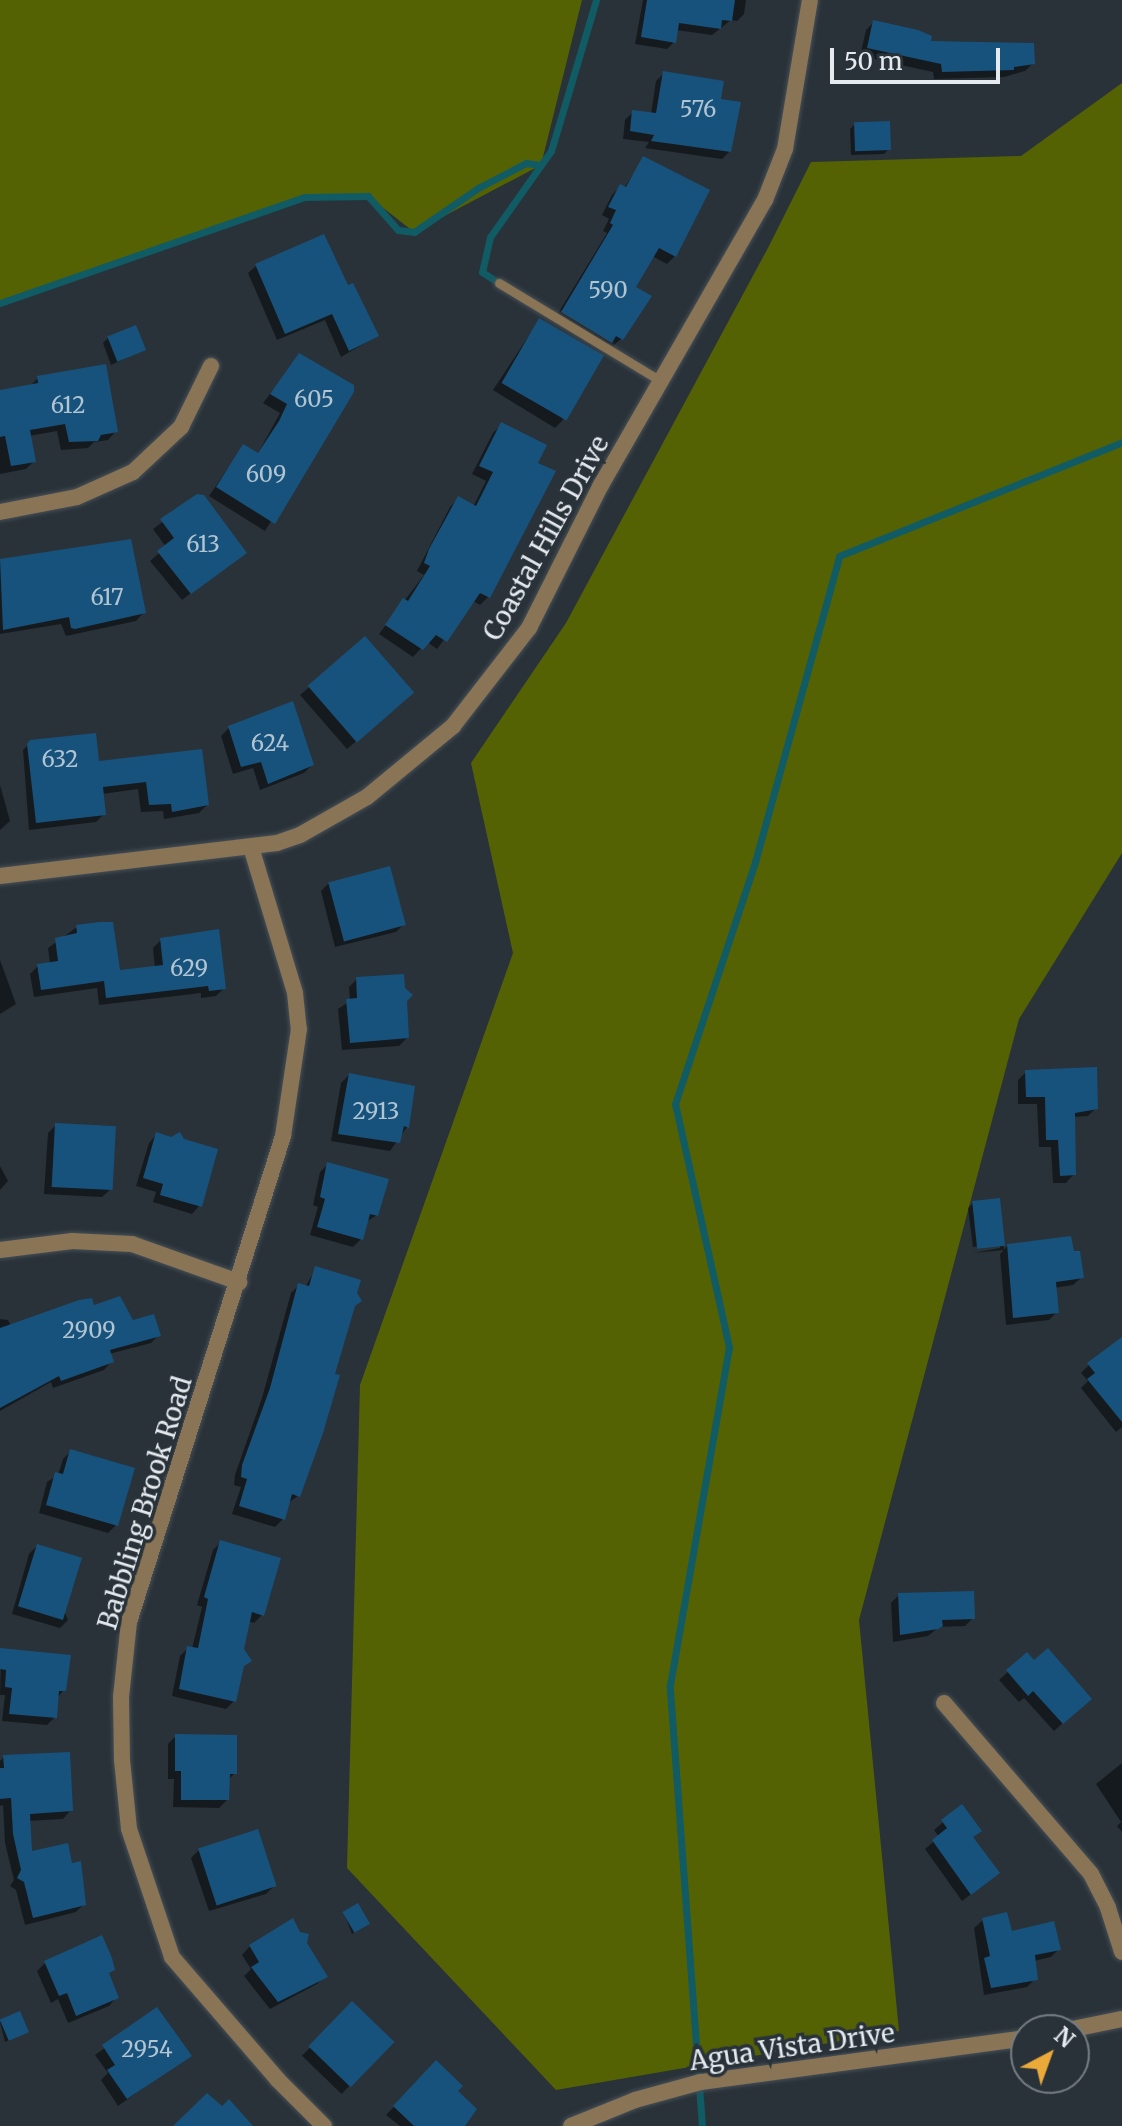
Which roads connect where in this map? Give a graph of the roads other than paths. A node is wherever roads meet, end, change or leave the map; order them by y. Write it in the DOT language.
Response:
graph roads {
  1 [pos="810,0"];
  2 [pos="499,283"];
  3 [pos="211,366"];
  4 [pos="661,381"];
  5 [pos="0,512"];
  6 [pos="251,847"];
  7 [pos="0,876"];
  8 [pos="0,1250"];
  9 [pos="239,1282"];
  10 [pos="944,1703"];
  11 [pos="1122,1952"];
  12 [pos="1122,2019"];
  13 [pos="1090,2026"];
  14 [pos="1010,2040"];
  15 [pos="324,2126"];
  16 [pos="571,2126"];
  1 -- 4 [label="street, Coastal Hills Drive"];
  2 -- 4 [label="lane"];
  3 -- 5 [label="street"];
  4 -- 6 [label="street, Coastal Hills Drive"];
  6 -- 7 [label="street, Coastal Hills Drive"];
  6 -- 9 [label="street, Babbling Brook Road"];
  8 -- 9 [label="street"];
  9 -- 15 [label="street, Babbling Brook Road"];
  10 -- 11 [label="street"];
  12 -- 13 [label="street"];
  14 -- 16 [label="street, Agua Vista Drive"];
}
